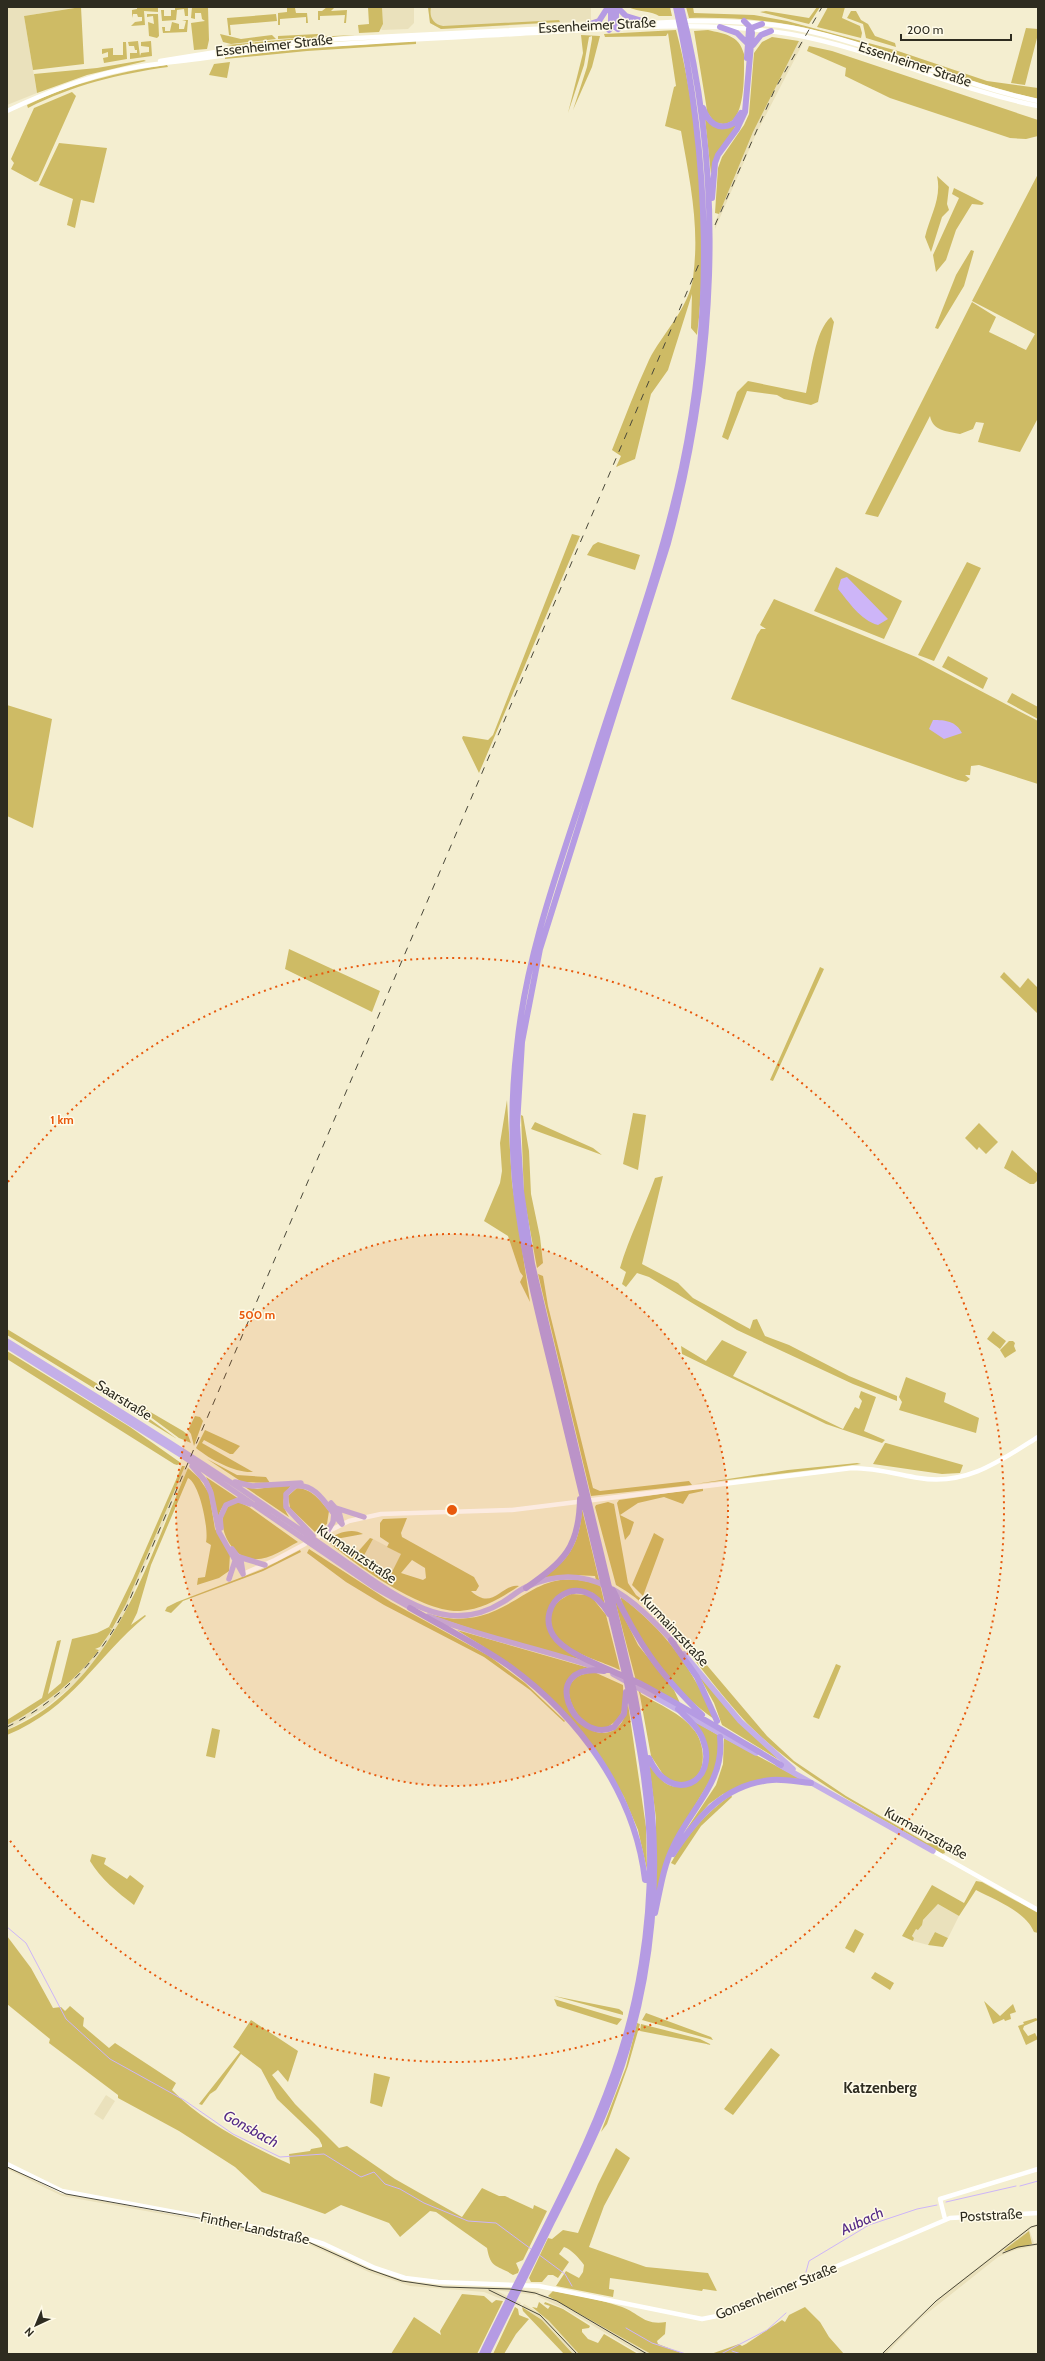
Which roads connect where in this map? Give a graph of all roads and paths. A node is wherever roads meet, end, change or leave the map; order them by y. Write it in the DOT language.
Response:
graph roads {
  1 [pos="609,7"];
  2 [pos="617,7"];
  3 [pos="676,7"];
  4 [pos="681,7"];
  5 [pos="681,16"];
  6 [pos="744,21"];
  7 [pos="650,23"];
  8 [pos="762,24"];
  9 [pos="586,25"];
  10 [pos="720,26"];
  11 [pos="614,27"];
  12 [pos="750,28"];
  13 [pos="684,31"];
  14 [pos="771,31"];
  15 [pos="747,43"];
  16 [pos="752,48"];
  17 [pos="147,65"];
  18 [pos="698,93"];
  19 [pos="1038,101"];
  20 [pos="1038,106"];
  21 [pos="7,111"];
  22 [pos="710,215"];
  23 [pos="7,1341"];
  24 [pos="7,1346"];
  25 [pos="1038,1438"];
  26 [pos="185,1455"];
  27 [pos="192,1461"];
  28 [pos="228,1480"];
  29 [pos="580,1489"];
  30 [pos="259,1507"];
  31 [pos="335,1511"];
  32 [pos="364,1517"];
  33 [pos="342,1524"];
  34 [pos="327,1532"];
  35 [pos="304,1533"];
  36 [pos="319,1536"];
  37 [pos="305,1544"];
  38 [pos="322,1547"];
  39 [pos="237,1559"];
  40 [pos="265,1565"];
  41 [pos="244,1574"];
  42 [pos="607,1578"];
  43 [pos="229,1579"];
  44 [pos="526,1588"];
  45 [pos="410,1608"];
  46 [pos="612,1618"];
  47 [pos="671,1640"];
  48 [pos="608,1671"];
  49 [pos="626,1678"];
  50 [pos="646,1689"];
  51 [pos="678,1709"];
  52 [pos="707,1721"];
  53 [pos="717,1721"];
  54 [pos="720,1737"];
  55 [pos="645,1751"];
  56 [pos="782,1765"];
  57 [pos="802,1777"];
  58 [pos="811,1782"];
  59 [pos="933,1851"];
  60 [pos="667,1864"];
  61 [pos="648,1897"];
  62 [pos="1038,1910"];
  63 [pos="651,1930"];
  64 [pos="7,2164"];
  65 [pos="1038,2169"];
  66 [pos="1038,2212"];
  67 [pos="947,2218"];
  68 [pos="544,2232"];
  69 [pos="528,2285"];
  70 [pos="508,2308"];
  71 [pos="482,2354"];
  72 [pos="487,2354"];
  1 -- 9 [label="highway"];
  1 -- 11 [label="highway"];
  2 -- 7 [label="highway"];
  2 -- 11 [label="highway"];
  3 -- 5 [label="highway"];
  4 -- 5 [label="highway"];
  5 -- 13 [label="highway"];
  6 -- 7 [label="main road, Essenheimer Straße"];
  6 -- 8 [label="main road, Essenheimer Straße"];
  6 -- 12 [label="highway"];
  7 -- 11 [label="main road, Essenheimer Straße"];
  8 -- 12 [label="highway"];
  8 -- 19 [label="main road, Essenheimer Straße"];
  9 -- 11 [label="main road, Essenheimer Straße"];
  9 -- 17 [label="main road, Essenheimer Straße"];
  10 -- 11 [label="main road, Essenheimer Straße"];
  10 -- 12 [label="main road, Essenheimer Straße"];
  10 -- 15 [label="highway"];
  11 -- 17 [label="main road, Essenheimer Straße"];
  12 -- 14 [label="main road, Essenheimer Straße"];
  12 -- 15 [label="highway"];
  12 -- 16 [label="highway"];
  13 -- 18 [label="highway"];
  13 -- 29 [label="highway"];
  14 -- 16 [label="highway"];
  14 -- 20 [label="main road, Essenheimer Straße"];
  15 -- 18 [label="highway"];
  16 -- 22 [label="highway"];
  17 -- 21 [label="main road, Essenheimer Straße"];
  18 -- 22 [label="highway"];
  22 -- 42 [label="highway"];
  23 -- 26 [label="highway, Saarstraße"];
  24 -- 26 [label="highway, Saarstraße"];
  25 -- 32 [label="main road"];
  26 -- 27 [label="highway, Kurmainzstraße"];
  27 -- 28 [label="highway"];
  27 -- 30 [label="highway, Kurmainzstraße"];
  27 -- 39 [label="highway"];
  28 -- 31 [label="highway"];
  28 -- 35 [label="highway, Kurmainzstraße"];
  29 -- 44 [label="highway"];
  29 -- 46 [label="highway"];
  30 -- 35 [label="highway, Kurmainzstraße"];
  30 -- 39 [label="highway"];
  31 -- 32 [label="highway"];
  31 -- 33 [label="highway"];
  31 -- 34 [label="highway"];
  31 -- 35 [label="highway"];
  32 -- 33 [label="main road"];
  33 -- 34 [label="main road"];
  34 -- 36 [label="main road"];
  35 -- 38 [label="highway, Kurmainzstraße"];
  35 -- 38 [label="highway"];
  37 -- 40 [label="main road"];
  38 -- 44 [label="highway, Kurmainzstraße"];
  38 -- 45 [label="highway, Kurmainzstraße"];
  39 -- 40 [label="highway"];
  39 -- 41 [label="highway"];
  39 -- 43 [label="highway"];
  40 -- 41 [label="main road"];
  42 -- 52 [label="highway"];
  42 -- 55 [label="highway"];
  44 -- 47 [label="highway, Kurmainzstraße"];
  45 -- 48 [label="highway, Kurmainzstraße"];
  45 -- 61 [label="highway"];
  46 -- 48 [label="highway"];
  46 -- 49 [label="highway"];
  47 -- 53 [label="highway"];
  47 -- 57 [label="highway, Kurmainzstraße"];
  48 -- 49 [label="highway"];
  48 -- 50 [label="highway"];
  49 -- 61 [label="highway"];
  50 -- 51 [label="highway, Kurmainzstraße"];
  50 -- 52 [label="highway"];
  51 -- 55 [label="highway"];
  51 -- 56 [label="highway, Kurmainzstraße"];
  52 -- 56 [label="highway"];
  54 -- 60 [label="highway"];
  55 -- 63 [label="highway"];
  56 -- 57 [label="highway, Kurmainzstraße"];
  57 -- 58 [label="highway, Kurmainzstraße"];
  58 -- 59 [label="highway, Kurmainzstraße"];
  58 -- 60 [label="highway"];
  59 -- 62 [label="main road, Kurmainzstraße"];
  60 -- 63 [label="highway"];
  61 -- 68 [label="highway"];
  63 -- 68 [label="highway"];
  64 -- 69 [label="main road, Finther Landstraße"];
  65 -- 67 [label="main road"];
  66 -- 67 [label="main road, Poststraße"];
  67 -- 69 [label="main road, Gonsenheimer Straße"];
  68 -- 70 [label="highway"];
  70 -- 71 [label="highway"];
  70 -- 72 [label="highway"];
}
